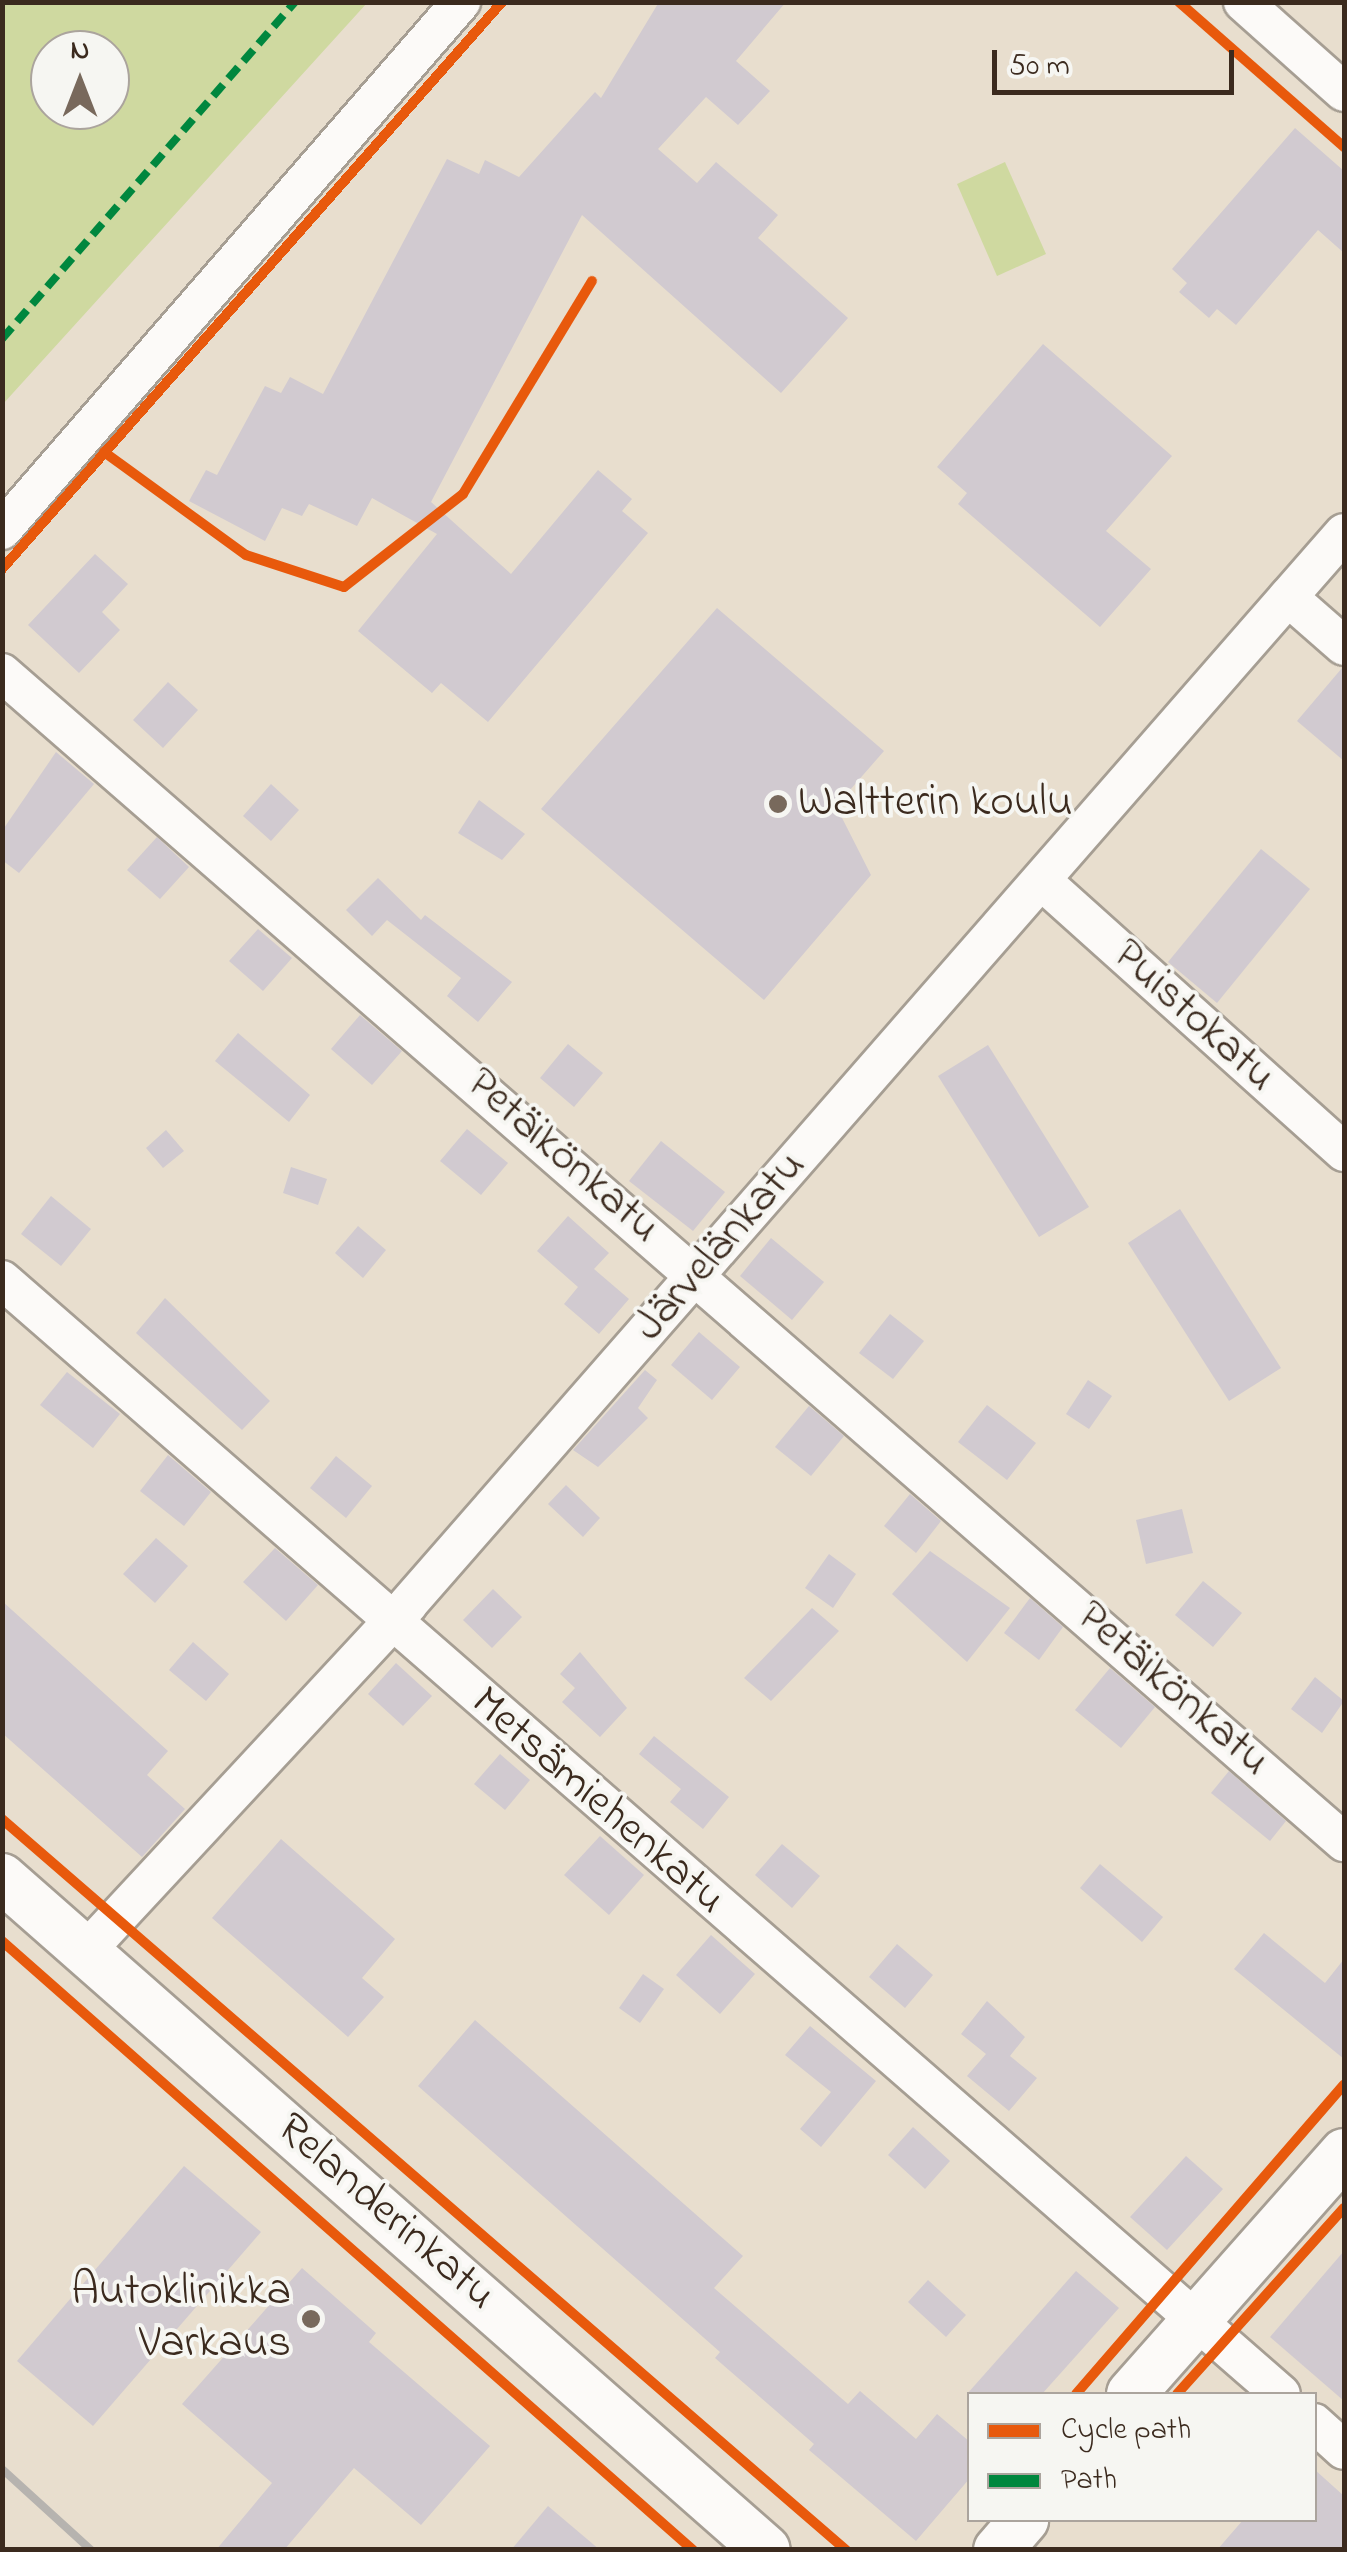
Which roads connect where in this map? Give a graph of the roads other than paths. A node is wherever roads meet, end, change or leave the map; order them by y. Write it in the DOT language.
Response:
graph roads {
  1 [pos="461,2"];
  2 [pos="1243,2"];
  3 [pos="1344,92"];
  4 [pos="2,530"];
  5 [pos="1344,534"];
  6 [pos="1288,596"];
  7 [pos="1344,646"];
  8 [pos="2,673"];
  9 [pos="1042,881"];
  10 [pos="1344,1152"];
  11 [pos="697,1274"];
  12 [pos="2,1280"];
  13 [pos="392,1622"];
  14 [pos="1344,1842"];
  15 [pos="2,1878"];
  16 [pos="86,1951"];
  17 [pos="1344,2152"];
  18 [pos="1192,2324"];
  19 [pos="1133,2392"];
  20 [pos="1279,2392"];
  21 [pos="1317,2427"];
  22 [pos="1344,2450"];
  23 [pos="1022,2522"];
  24 [pos="766,2550"];
  25 [pos="998,2550"];
  1 -- 4 [label="street"];
  2 -- 3 [label="street"];
  5 -- 6 [label="street, Järvelänkatu"];
  6 -- 7 [label="street"];
  6 -- 9 [label="street, Järvelänkatu"];
  8 -- 11 [label="street, Petäikönkatu"];
  9 -- 10 [label="street, Puistokatu"];
  9 -- 11 [label="street, Järvelänkatu"];
  11 -- 13 [label="street, Järvelänkatu"];
  11 -- 14 [label="street, Petäikönkatu"];
  12 -- 13 [label="street, Metsämiehenkatu"];
  13 -- 16 [label="street, Järvelänkatu"];
  13 -- 18 [label="street, Metsämiehenkatu"];
  15 -- 16 [label="main road, Relanderinkatu"];
  16 -- 24 [label="main road, Relanderinkatu"];
  17 -- 18 [label="main road"];
  18 -- 19 [label="main road"];
  18 -- 20 [label="street, Metsämiehenkatu"];
  21 -- 22 [label="street"];
  23 -- 25 [label="main road"];
}
